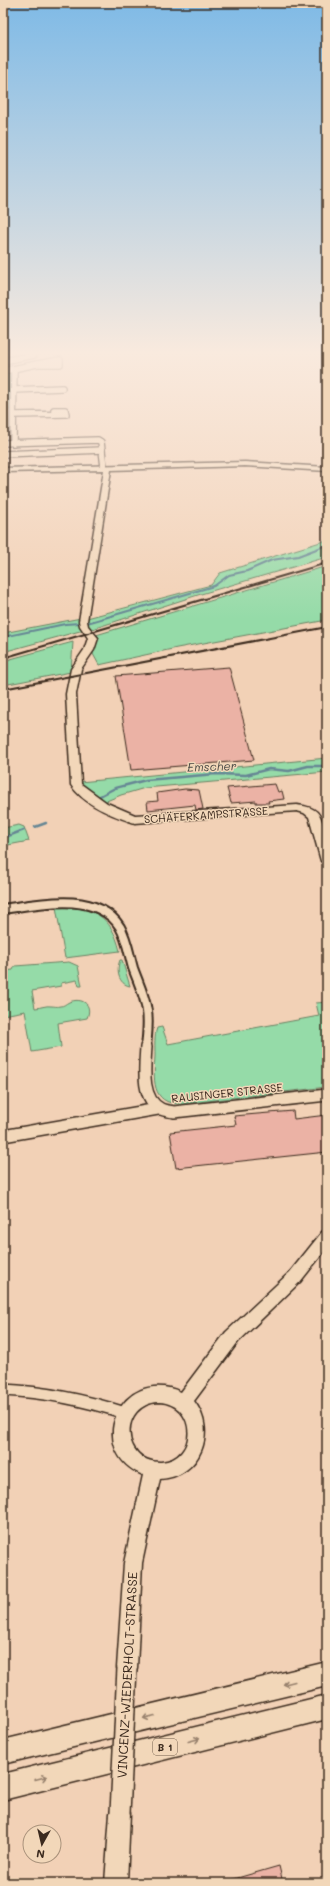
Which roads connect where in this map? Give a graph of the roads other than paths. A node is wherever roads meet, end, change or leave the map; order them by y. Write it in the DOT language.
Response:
graph roads {
  1 [pos="102,443"];
  2 [pos="102,450"];
  3 [pos="3,454"];
  4 [pos="106,467"];
  5 [pos="327,469"];
  6 [pos="3,470"];
  7 [pos="327,861"];
  8 [pos="3,909"];
  9 [pos="327,1095"];
  10 [pos="158,1109"];
  11 [pos="3,1136"];
  12 [pos="327,1237"];
  13 [pos="3,1390"];
  14 [pos="183,1402"];
  15 [pos="125,1413"];
  16 [pos="153,1470"];
  17 [pos="327,1674"];
  18 [pos="327,1707"];
  19 [pos="3,1752"];
  20 [pos="3,1787"];
  21 [pos="116,1883"];
  1 -- 2 [label="street"];
  2 -- 3 [label="street"];
  2 -- 4 [label="street"];
  4 -- 5 [label="street"];
  4 -- 6 [label="street"];
  4 -- 7 [label="street, SCHÄFERKAMPSTRASSE"];
  8 -- 10 [label="street, RAUSINGER STRASSE"];
  9 -- 10 [label="street, RAUSINGER STRASSE"];
  10 -- 11 [label="street"];
  12 -- 14 [label="street"];
  13 -- 15 [label="street"];
  14 -- 15 [label="street"];
  14 -- 16 [label="street"];
  15 -- 16 [label="street"];
  16 -- 21 [label="street, VINCENZ-WIEDERHOLT-STRASSE, bridge"];
  17 -- 19 [label="highway, one-way"];
  20 -- 18 [label="highway, B 1, one-way"];
}
